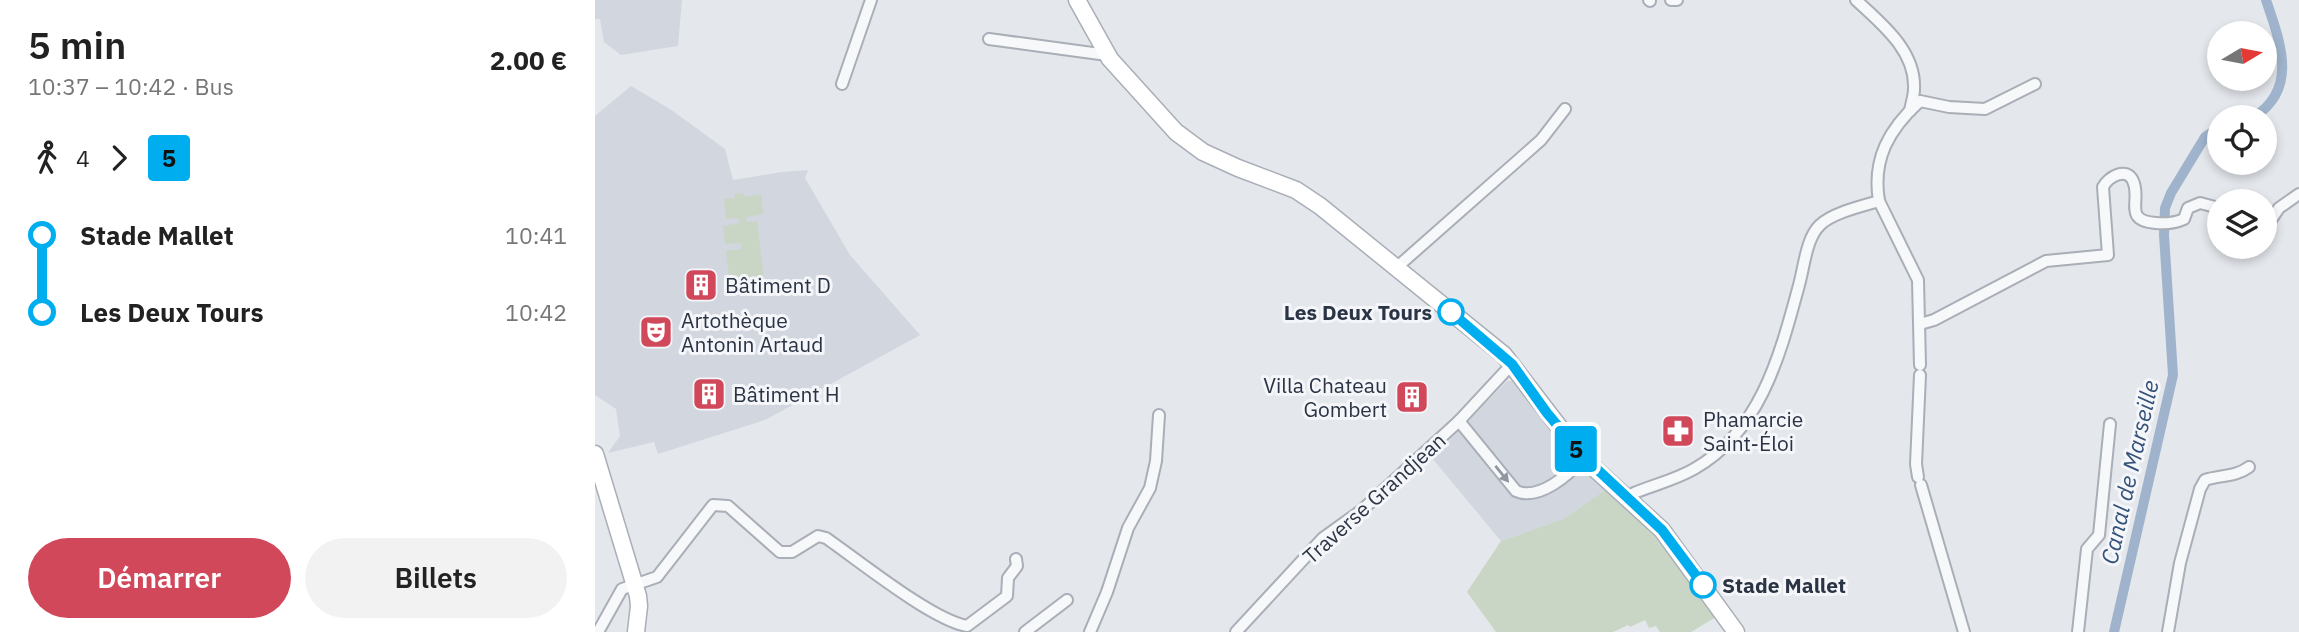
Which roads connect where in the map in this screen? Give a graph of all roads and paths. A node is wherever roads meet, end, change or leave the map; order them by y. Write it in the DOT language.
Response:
graph roads {
  1 [pos="871,0"];
  2 [pos="1077,0"];
  3 [pos="1671,0"];
  4 [pos="1677,0"];
  5 [pos="1856,0"];
  6 [pos="989,39"];
  7 [pos="1107,55"];
  8 [pos="842,84"];
  9 [pos="2035,84"];
  10 [pos="1565,109"];
  11 [pos="1910,111"];
  12 [pos="2299,194"];
  13 [pos="1879,201"];
  14 [pos="2207,205"];
  15 [pos="2277,211"];
  16 [pos="1396,268"];
  17 [pos="1920,324"];
  18 [pos="1512,364"];
  19 [pos="1159,415"];
  20 [pos="1459,421"];
  21 [pos="2111,424"];
  22 [pos="595,454"];
  23 [pos="1584,457"];
  24 [pos="2249,467"];
  25 [pos="1628,499"];
  26 [pos="1016,559"];
  27 [pos="634,583"];
  28 [pos="1067,600"];
  29 [pos="639,607"];
  30 [pos="598,632"];
  31 [pos="636,632"];
  32 [pos="645,632"];
  33 [pos="1025,632"];
  34 [pos="1090,632"];
  35 [pos="1236,632"];
  36 [pos="1736,632"];
  37 [pos="1964,632"];
  38 [pos="2078,632"];
  39 [pos="2168,632"];
  1 -- 8 [label="street"];
  2 -- 7 [label="street"];
  3 -- 4 [label="street"];
  5 -- 11 [label="street"];
  6 -- 7 [label="street"];
  7 -- 16 [label="street"];
  9 -- 11 [label="street"];
  10 -- 16 [label="street"];
  11 -- 13 [label="street"];
  12 -- 15 [label="street"];
  13 -- 17 [label="street"];
  13 -- 25 [label="street"];
  14 -- 17 [label="street"];
  16 -- 18 [label="street"];
  17 -- 37 [label="street"];
  18 -- 20 [label="street, Traverse Grandjean"];
  18 -- 23 [label="street"];
  19 -- 34 [label="street"];
  20 -- 23 [label="street, one-way"];
  20 -- 35 [label="street, Traverse Grandjean"];
  21 -- 38 [label="street"];
  22 -- 27 [label="street"];
  23 -- 25 [label="street"];
  24 -- 39 [label="street"];
  25 -- 36 [label="street"];
  26 -- 27 [label="street"];
  27 -- 29 [label="street"];
  27 -- 30 [label="street"];
  28 -- 33 [label="street"];
  29 -- 31 [label="street"];
  29 -- 32 [label="street"];
}
